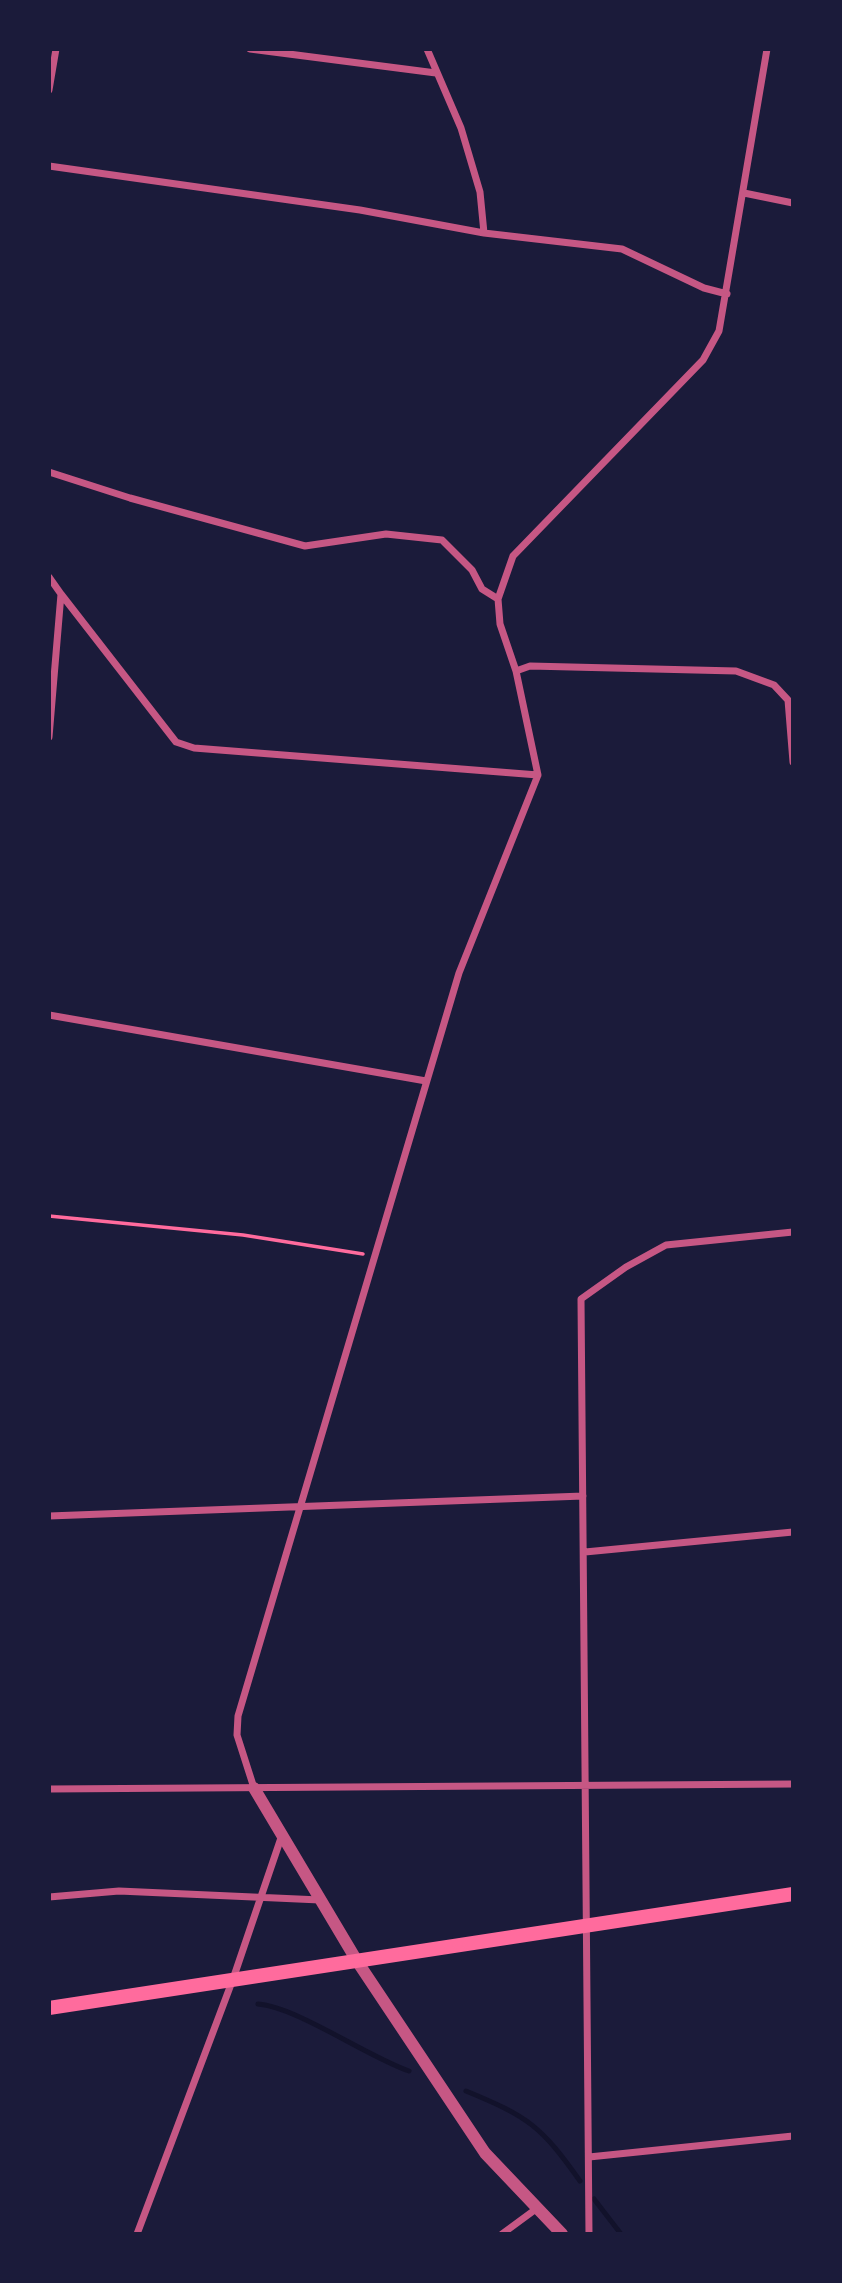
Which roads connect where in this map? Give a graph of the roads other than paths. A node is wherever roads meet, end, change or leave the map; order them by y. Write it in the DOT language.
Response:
graph roads {
  1 [pos="56,49"];
  2 [pos="250,49"];
  3 [pos="427,49"];
  4 [pos="767,49"];
  5 [pos="436,73"];
  6 [pos="49,90"];
  7 [pos="49,166"];
  8 [pos="744,193"];
  9 [pos="793,203"];
  10 [pos="484,233"];
  11 [pos="727,294"];
  12 [pos="49,472"];
  13 [pos="49,577"];
  14 [pos="61,594"];
  15 [pos="498,599"];
  16 [pos="516,671"];
  17 [pos="49,737"];
  18 [pos="793,762"];
  19 [pos="538,775"];
  20 [pos="49,1014"];
  21 [pos="426,1081"];
  22 [pos="793,1232"];
  23 [pos="583,1496"];
  24 [pos="300,1507"];
  25 [pos="49,1516"];
  26 [pos="793,1532"];
  27 [pos="584,1552"];
  28 [pos="793,1784"];
  29 [pos="587,1785"];
  30 [pos="254,1788"];
  31 [pos="49,1789"];
  32 [pos="282,1835"];
  33 [pos="793,1894"];
  34 [pos="260,1896"];
  35 [pos="49,1897"];
  36 [pos="321,1900"];
  37 [pos="589,1925"];
  38 [pos="357,1961"];
  39 [pos="233,1979"];
  40 [pos="49,2008"];
  41 [pos="793,2136"];
  42 [pos="589,2157"];
  43 [pos="536,2209"];
  44 [pos="137,2234"];
  45 [pos="502,2234"];
  46 [pos="562,2234"];
  47 [pos="589,2234"];
  1 -- 6 [label="street"];
  2 -- 5 [label="street"];
  3 -- 5 [label="street"];
  4 -- 8 [label="street"];
  5 -- 10 [label="street"];
  7 -- 10 [label="street"];
  8 -- 9 [label="street"];
  8 -- 11 [label="street"];
  10 -- 11 [label="street"];
  11 -- 15 [label="street"];
  12 -- 15 [label="street"];
  13 -- 14 [label="street"];
  14 -- 17 [label="street"];
  14 -- 19 [label="street"];
  15 -- 16 [label="street"];
  16 -- 18 [label="street"];
  16 -- 19 [label="street"];
  19 -- 21 [label="street"];
  20 -- 21 [label="street"];
  21 -- 24 [label="street"];
  22 -- 23 [label="street"];
  23 -- 24 [label="street"];
  23 -- 27 [label="street"];
  24 -- 25 [label="street"];
  24 -- 30 [label="street"];
  26 -- 27 [label="street"];
  27 -- 29 [label="street"];
  28 -- 29 [label="street"];
  29 -- 30 [label="street"];
  29 -- 37 [label="street"];
  30 -- 31 [label="street"];
  30 -- 32 [label="street"];
  32 -- 34 [label="street"];
  32 -- 36 [label="street"];
  33 -- 37 [label="main road"];
  34 -- 35 [label="street"];
  34 -- 36 [label="street"];
  34 -- 39 [label="street"];
  36 -- 38 [label="street"];
  37 -- 38 [label="main road"];
  37 -- 42 [label="street"];
  38 -- 39 [label="main road"];
  38 -- 43 [label="street"];
  39 -- 40 [label="main road"];
  39 -- 44 [label="street"];
  41 -- 42 [label="street"];
  42 -- 47 [label="street"];
  43 -- 45 [label="street"];
  43 -- 46 [label="street"];
}
